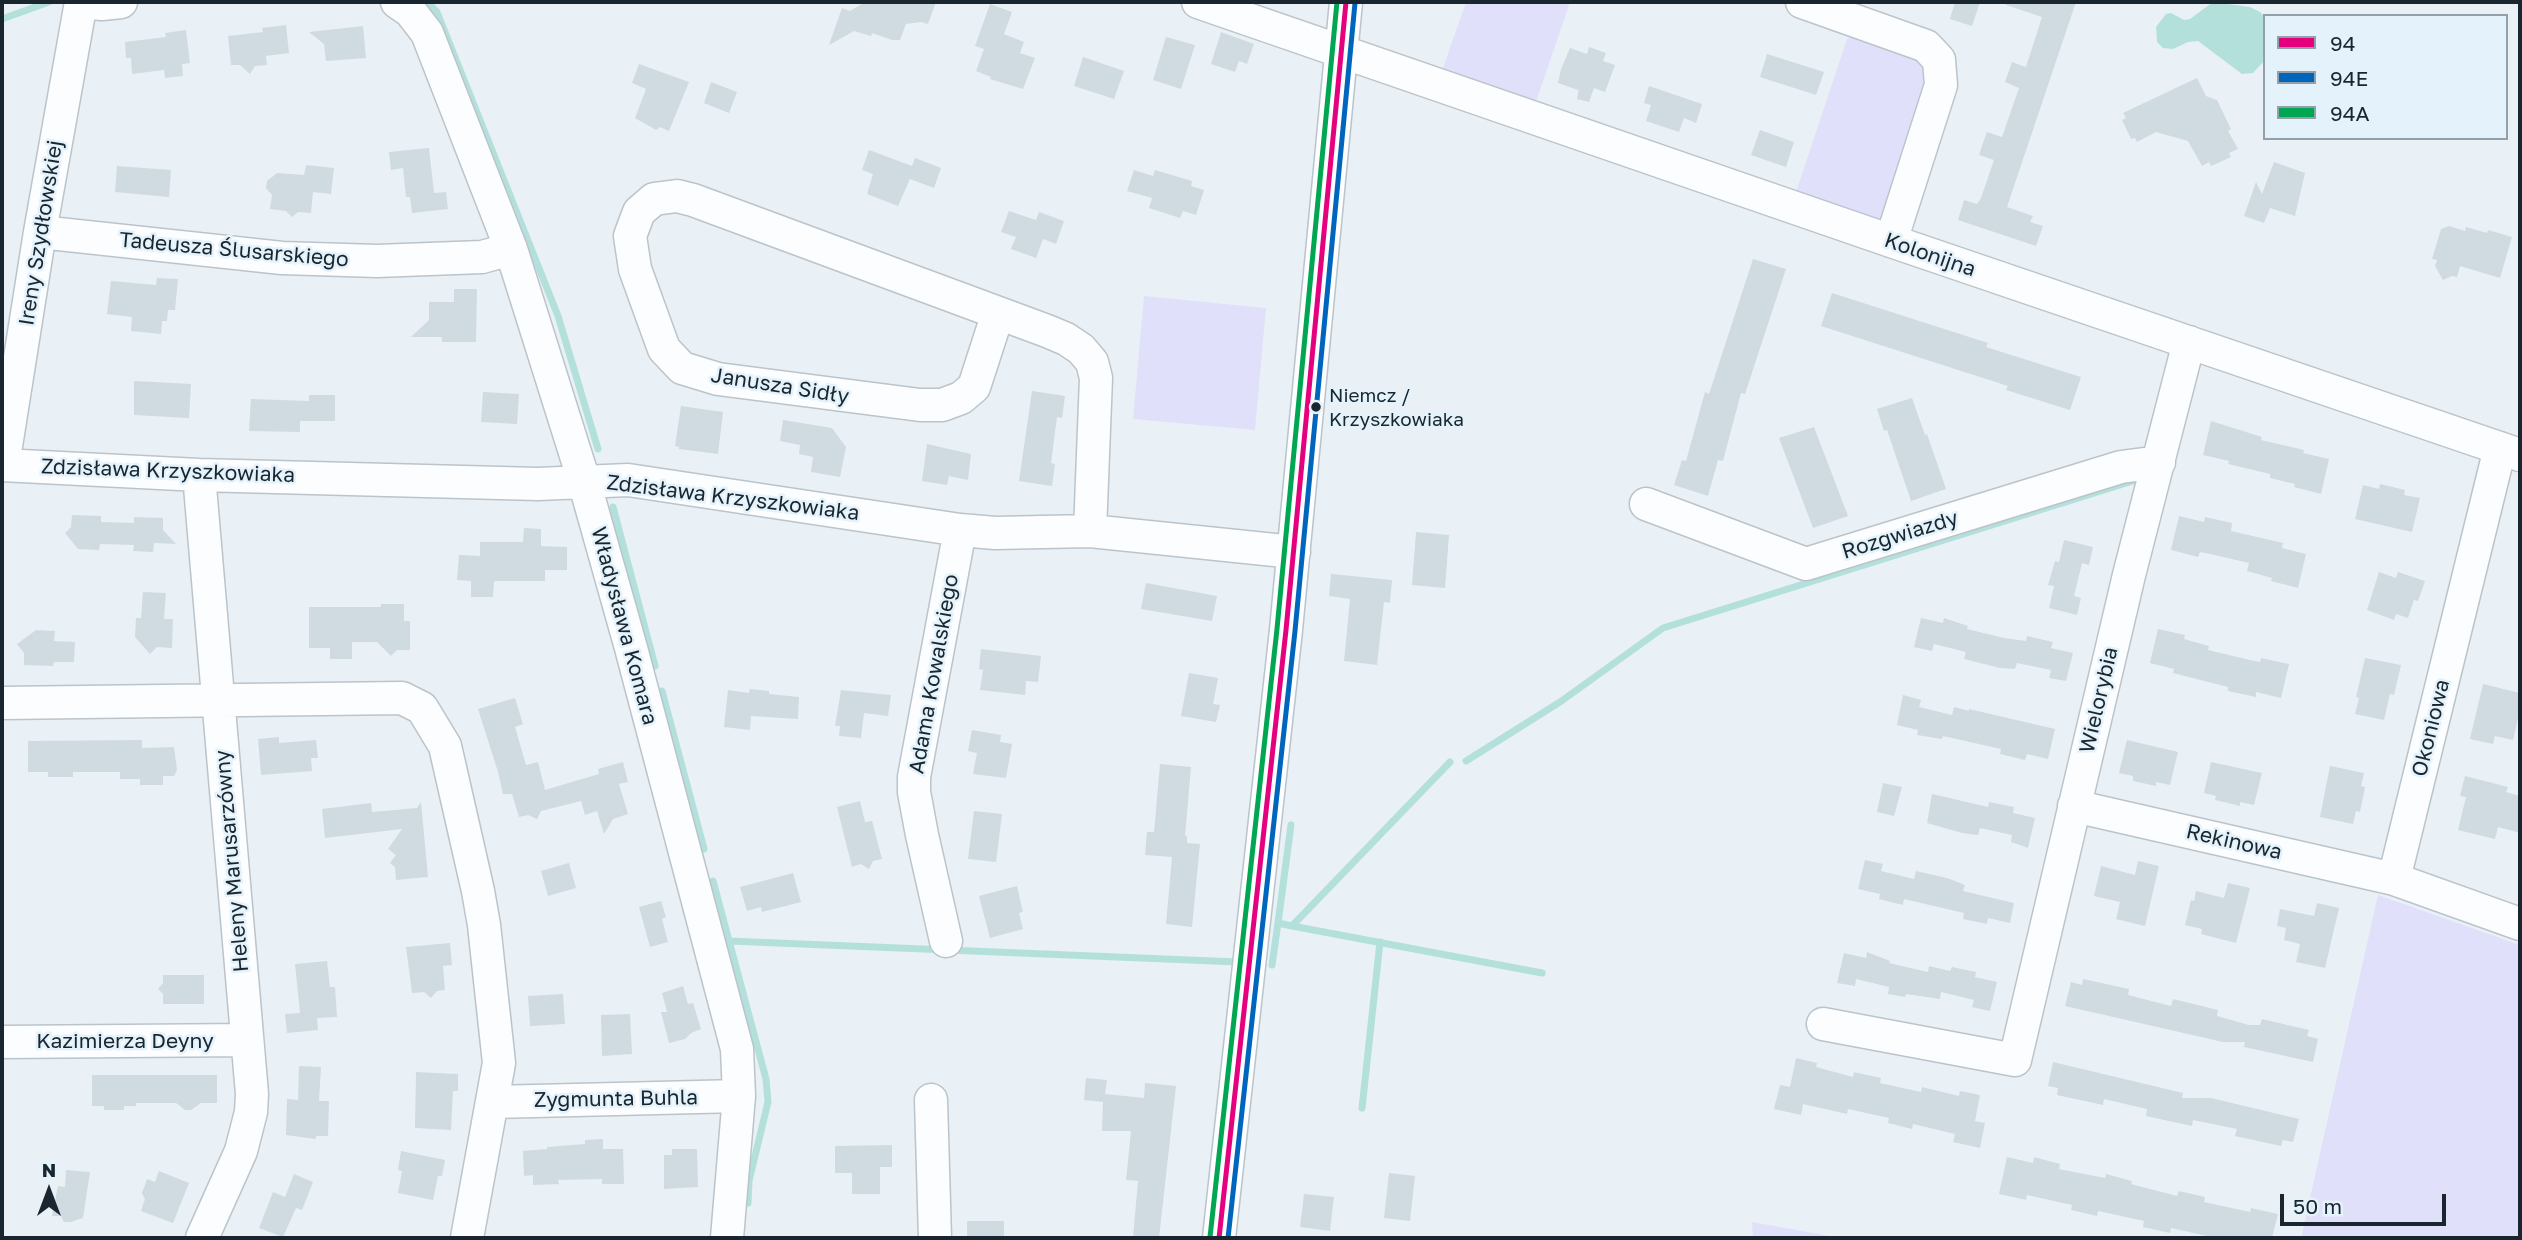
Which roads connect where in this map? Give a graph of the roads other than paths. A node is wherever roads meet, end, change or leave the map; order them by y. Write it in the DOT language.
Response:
graph roads {
  1 [pos="82,2"];
  2 [pos="121,2"];
  3 [pos="397,2"];
  4 [pos="1198,2"];
  5 [pos="1346,2"];
  6 [pos="1802,2"];
  7 [pos="1868,12"];
  8 [pos="1341,51"];
  9 [pos="40,232"];
  10 [pos="1891,242"];
  11 [pos="511,249"];
  12 [pos="998,313"];
  13 [pos="2189,342"];
  14 [pos="2510,452"];
  15 [pos="2159,462"];
  16 [pos="3,465"];
  17 [pos="199,475"];
  18 [pos="583,481"];
  19 [pos="1646,504"];
  20 [pos="960,530"];
  21 [pos="1090,531"];
  22 [pos="1294,552"];
  23 [pos="219,701"];
  24 [pos="2,703"];
  25 [pos="2074,806"];
  26 [pos="2394,879"];
  27 [pos="2520,924"];
  28 [pos="946,941"];
  29 [pos="1823,1024"];
  30 [pos="247,1040"];
  31 [pos="2,1042"];
  32 [pos="738,1096"];
  33 [pos="931,1101"];
  34 [pos="493,1102"];
  35 [pos="202,1238"];
  36 [pos="467,1238"];
  37 [pos="727,1238"];
  38 [pos="934,1238"];
  39 [pos="1219,1238"];
  1 -- 2 [label="street"];
  1 -- 9 [label="street, Ireny Szydłowskiej"];
  3 -- 11 [label="street, Władysława Komara"];
  4 -- 8 [label="street, Kolonijna"];
  5 -- 8 [label="street"];
  6 -- 7 [label="street"];
  7 -- 10 [label="street"];
  8 -- 10 [label="street, Kolonijna"];
  8 -- 22 [label="street"];
  9 -- 11 [label="street, Tadeusza Ślusarskiego"];
  9 -- 16 [label="street, Ireny Szydłowskiej"];
  10 -- 13 [label="street, Kolonijna"];
  11 -- 18 [label="street, Władysława Komara"];
  12 -- 12 [label="street, Janusza Sidły"];
  12 -- 21 [label="street, Janusza Sidły"];
  13 -- 14 [label="street, Kolonijna"];
  13 -- 15 [label="street, Wielorybia"];
  14 -- 26 [label="street, Okoniowa"];
  15 -- 19 [label="street, Rozgwiazdy"];
  15 -- 25 [label="street, Wielorybia"];
  16 -- 17 [label="street, Zdzisława Krzyszkowiaka"];
  17 -- 18 [label="street, Zdzisława Krzyszkowiaka"];
  17 -- 23 [label="street, Heleny Marusarzówny"];
  18 -- 20 [label="street, Zdzisława Krzyszkowiaka"];
  18 -- 32 [label="street, Władysława Komara"];
  20 -- 21 [label="street, Zdzisława Krzyszkowiaka"];
  20 -- 28 [label="street, Adama Kowalskiego"];
  21 -- 22 [label="street, Zdzisława Krzyszkowiaka"];
  22 -- 39 [label="street"];
  23 -- 24 [label="street"];
  23 -- 30 [label="street, Heleny Marusarzówny"];
  23 -- 34 [label="street"];
  25 -- 26 [label="street, Rekinowa"];
  25 -- 29 [label="street, Wielorybia"];
  26 -- 27 [label="street"];
  30 -- 31 [label="street, Kazimierza Deyny"];
  30 -- 35 [label="street, Heleny Marusarzówny"];
  32 -- 34 [label="street, Zygmunta Buhla"];
  32 -- 37 [label="street, Władysława Komara"];
  33 -- 38 [label="street"];
  34 -- 36 [label="street"];
}
